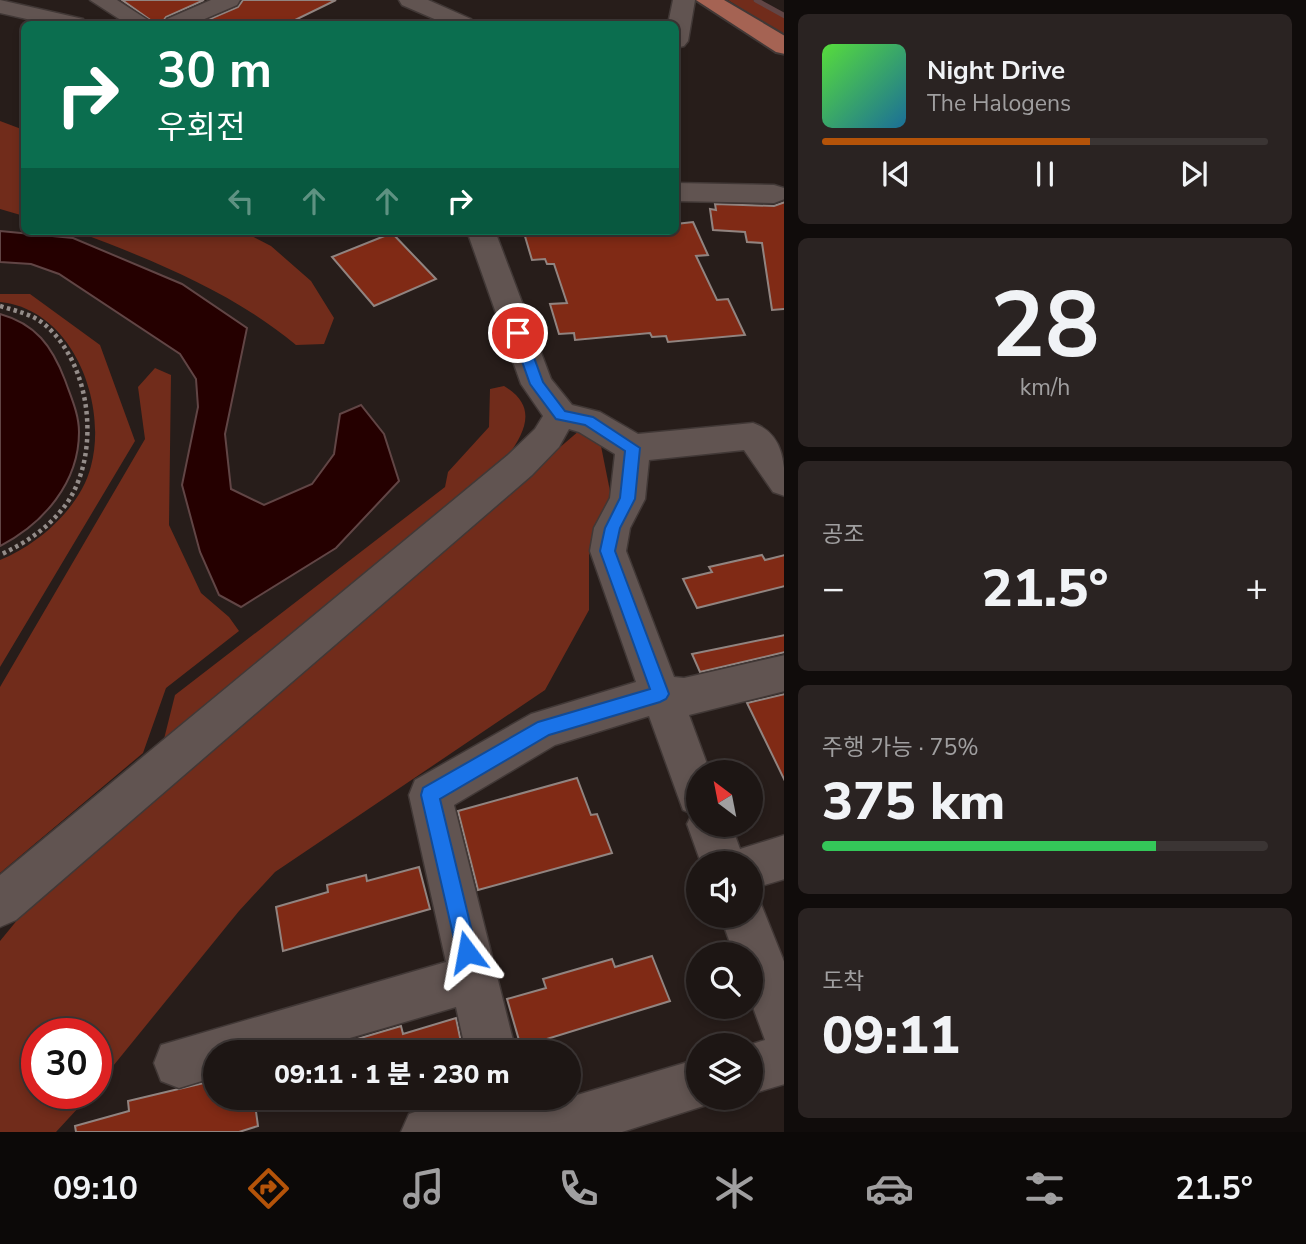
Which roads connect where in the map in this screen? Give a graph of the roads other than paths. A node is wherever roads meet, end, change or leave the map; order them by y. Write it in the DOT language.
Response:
graph roads {
  1 [pos="101,0"];
  2 [pos="229,0"];
  3 [pos="410,0"];
  4 [pos="684,0"];
  5 [pos="708,0"];
  6 [pos="0,6"];
  7 [pos="62,21"];
  8 [pos="139,21"];
  9 [pos="182,21"];
  10 [pos="456,21"];
  11 [pos="679,26"];
  12 [pos="784,46"];
  13 [pos="679,192"];
  14 [pos="774,194"];
  15 [pos="482,235"];
  16 [pos="561,415"];
  17 [pos="633,448"];
  18 [pos="784,481"];
  19 [pos="784,673"];
  20 [pos="660,694"];
  21 [pos="686,763"];
  22 [pos="784,857"];
  23 [pos="763,863"];
  24 [pos="0,904"];
  25 [pos="748,928"];
  26 [pos="474,978"];
  27 [pos="784,1027"];
  28 [pos="259,1040"];
  29 [pos="488,1040"];
  30 [pos="784,1059"];
  31 [pos="763,1065"];
  32 [pos="686,1086"];
  33 [pos="513,1118"];
  34 [pos="427,1132"];
  1 -- 8 [label="street"];
  2 -- 9 [label="street"];
  3 -- 10 [label="street"];
  4 -- 11 [label="street"];
  5 -- 12 [label="main road"];
  6 -- 7 [label="street"];
  13 -- 14 [label="street"];
  15 -- 16 [label="street"];
  16 -- 17 [label="street"];
  16 -- 24 [label="street"];
  17 -- 18 [label="street"];
  17 -- 20 [label="street"];
  19 -- 20 [label="street"];
  20 -- 21 [label="street"];
  20 -- 26 [label="street"];
  22 -- 23 [label="street"];
  25 -- 27 [label="street"];
  26 -- 28 [label="street"];
  26 -- 29 [label="street"];
  30 -- 31 [label="street"];
  32 -- 33 [label="street"];
  33 -- 34 [label="street"];
}
